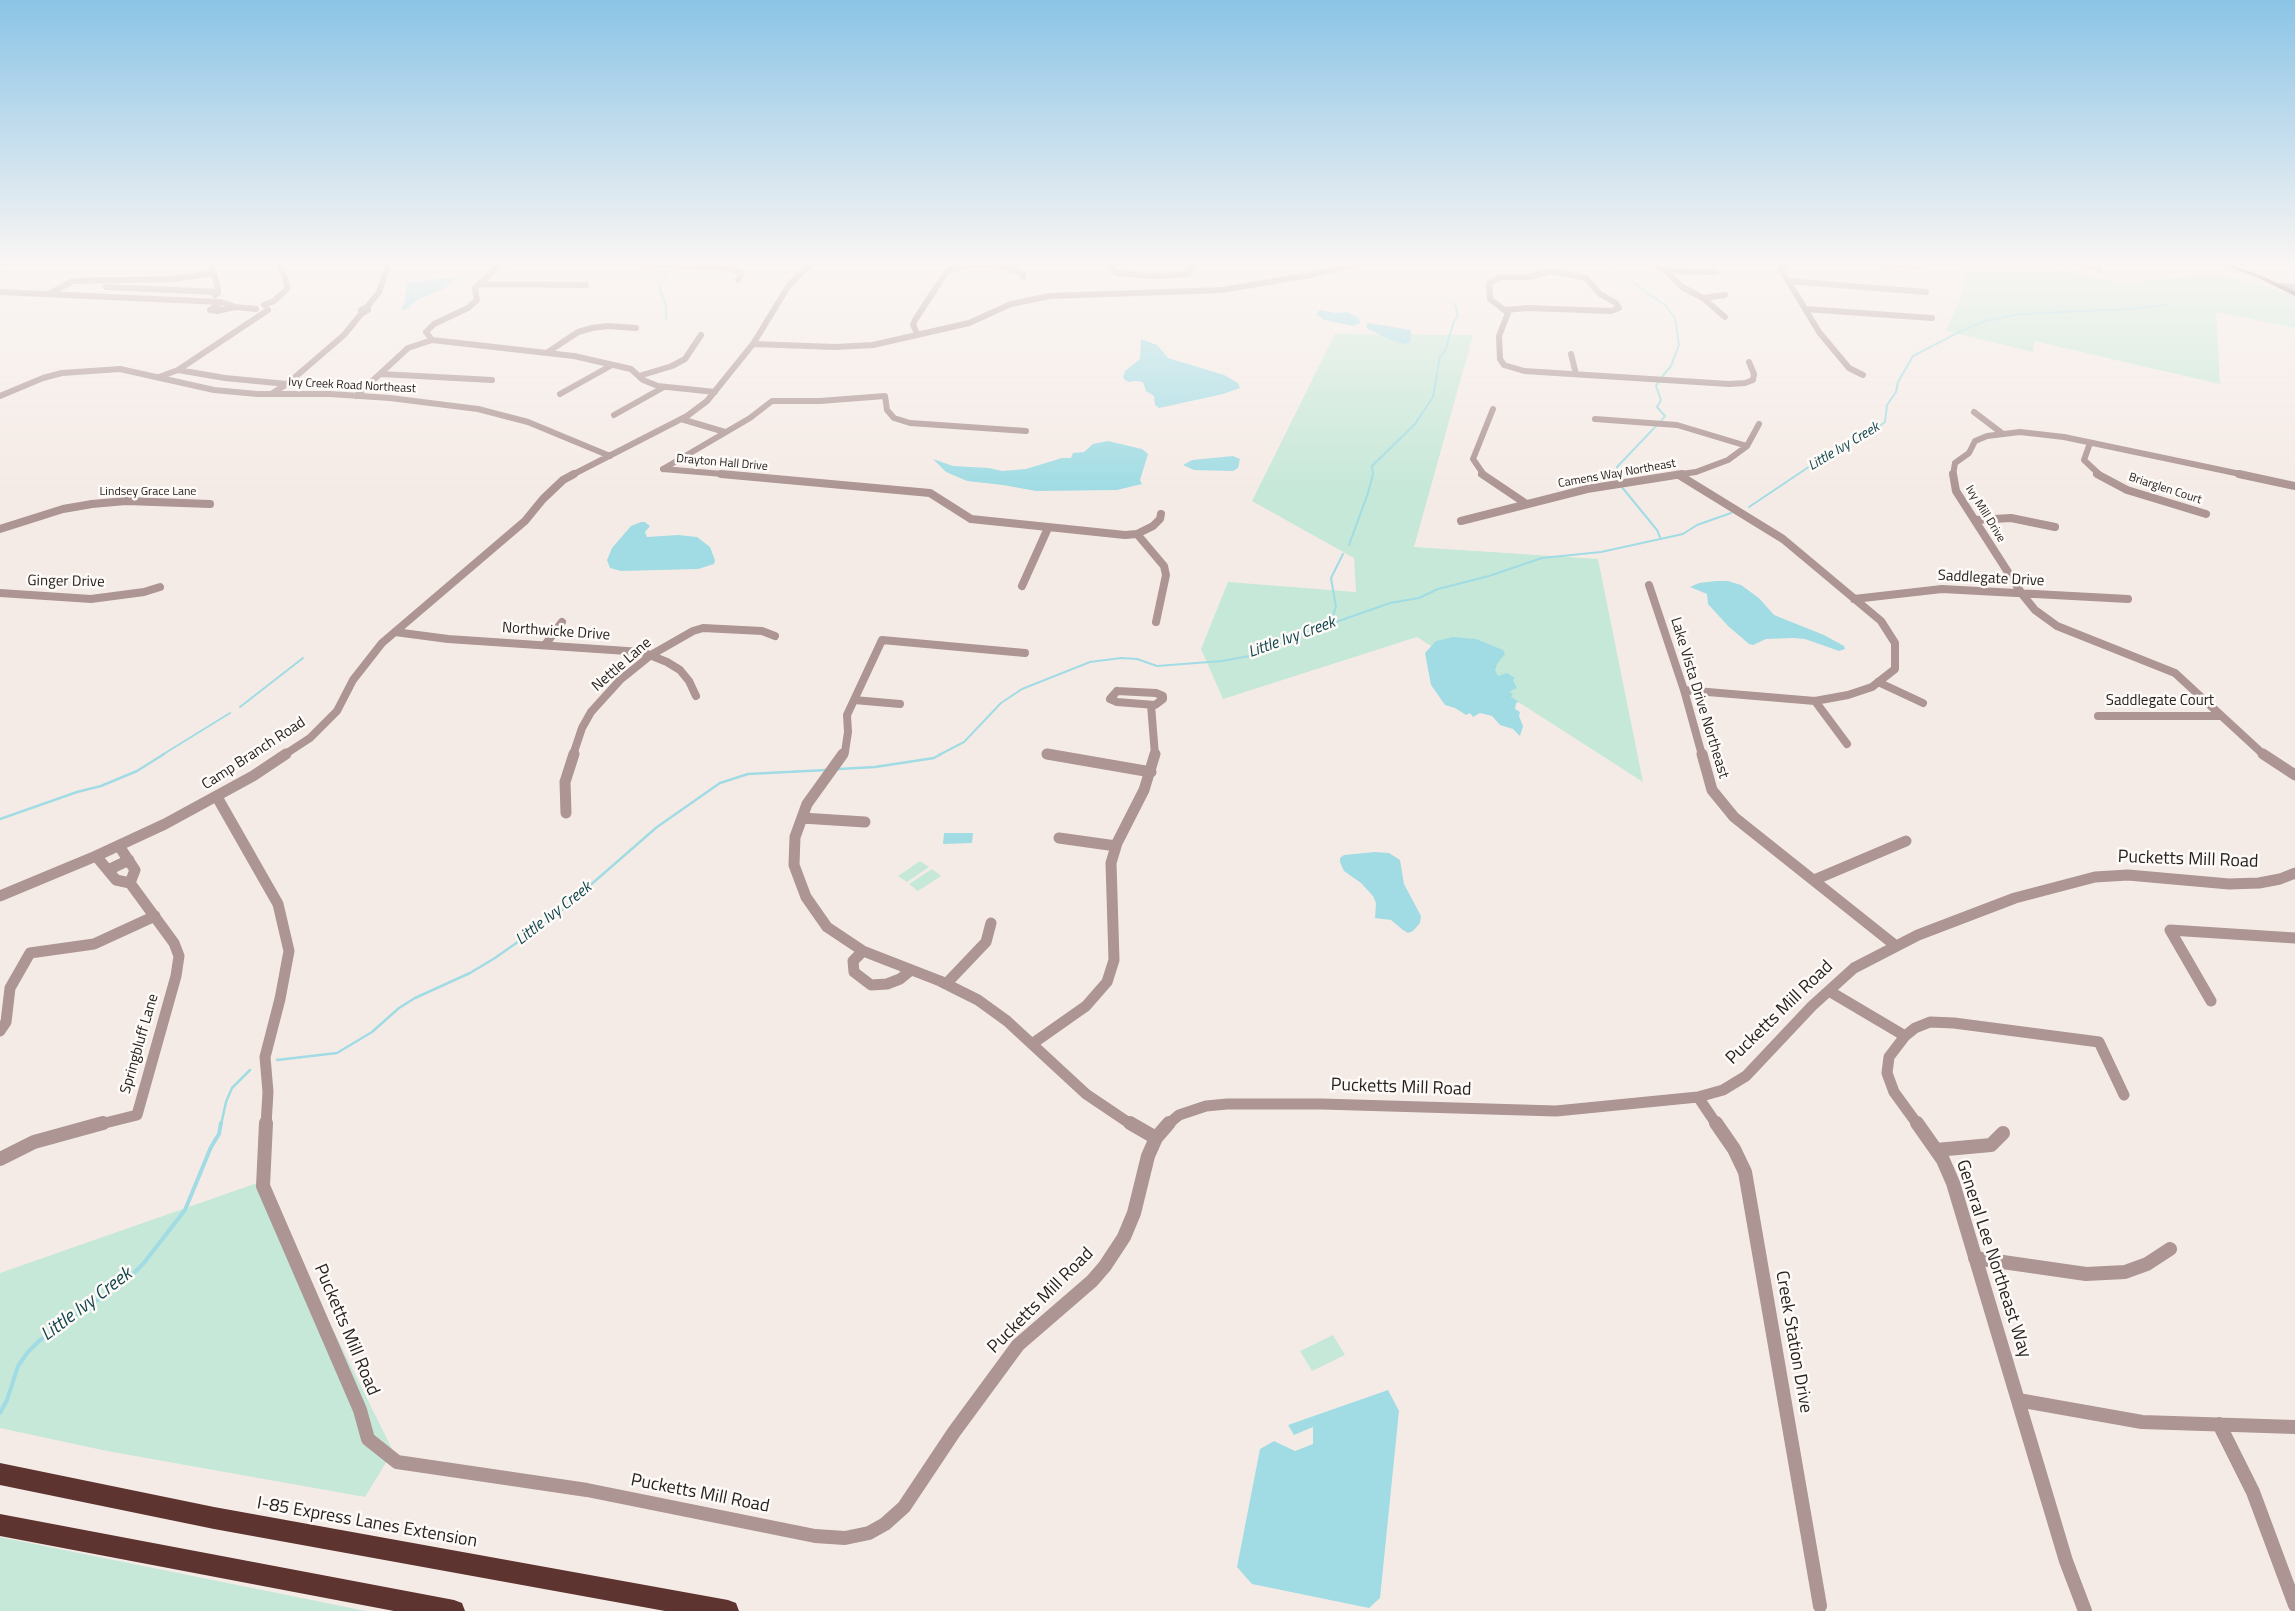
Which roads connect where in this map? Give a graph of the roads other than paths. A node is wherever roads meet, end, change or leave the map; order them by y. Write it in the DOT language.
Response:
graph roads {
  1 [pos="228,338"];
  2 [pos="340,338"];
  3 [pos="569,338"];
  4 [pos="700,338"];
  5 [pos="756,338"];
  6 [pos="902,338"];
  7 [pos="1499,338"];
  8 [pos="1824,338"];
  9 [pos="432,340"];
  10 [pos="753,344"];
  11 [pos="548,352"];
  12 [pos="1571,354"];
  13 [pos="1749,362"];
  14 [pos="612,365"];
  15 [pos="178,370"];
  16 [pos="380,374"];
  17 [pos="1576,374"];
  18 [pos="1863,375"];
  19 [pos="639,376"];
  20 [pos="159,377"];
  21 [pos="492,380"];
  22 [pos="287,384"];
  23 [pos="664,387"];
  24 [pos="715,392"];
  25 [pos="271,394"];
  26 [pos="560,394"];
  27 [pos="0,396"];
  28 [pos="356,396"];
  29 [pos="1493,410"];
  30 [pos="1974,412"];
  31 [pos="614,415"];
  32 [pos="681,419"];
  33 [pos="1594,419"];
  34 [pos="1760,424"];
  35 [pos="1026,431"];
  36 [pos="725,432"];
  37 [pos="2003,434"];
  38 [pos="2090,443"];
  39 [pos="1747,446"];
  40 [pos="610,456"];
  41 [pos="1680,475"];
  42 [pos="2295,486"];
  43 [pos="1525,503"];
  44 [pos="210,504"];
  45 [pos="1161,514"];
  46 [pos="2206,514"];
  47 [pos="1461,520"];
  48 [pos="1975,520"];
  49 [pos="2055,527"];
  50 [pos="1048,528"];
  51 [pos="0,529"];
  52 [pos="1137,534"];
  53 [pos="1648,585"];
  54 [pos="1022,586"];
  55 [pos="160,587"];
  56 [pos="0,593"];
  57 [pos="2022,594"];
  58 [pos="1854,599"];
  59 [pos="2128,599"];
  60 [pos="562,622"];
  61 [pos="1156,622"];
  62 [pos="395,632"];
  63 [pos="775,636"];
  64 [pos="545,645"];
  65 [pos="1025,653"];
  66 [pos="651,654"];
  67 [pos="1878,682"];
  68 [pos="1684,690"];
  69 [pos="696,696"];
  70 [pos="854,700"];
  71 [pos="1815,701"];
  72 [pos="1923,703"];
  73 [pos="900,704"];
  74 [pos="1151,705"];
  75 [pos="2098,716"];
  76 [pos="2221,716"];
  77 [pos="1847,744"];
  78 [pos="1046,754"];
  79 [pos="1151,772"];
  80 [pos="2295,775"];
  81 [pos="217,797"];
  82 [pos="566,813"];
  83 [pos="802,818"];
  84 [pos="865,822"];
  85 [pos="1059,838"];
  86 [pos="1906,841"];
  87 [pos="119,846"];
  88 [pos="1116,846"];
  89 [pos="96,856"];
  90 [pos="129,860"];
  91 [pos="108,870"];
  92 [pos="2293,876"];
  93 [pos="1814,880"];
  94 [pos="130,883"];
  95 [pos="0,896"];
  96 [pos="155,916"];
  97 [pos="991,923"];
  98 [pos="2295,938"];
  99 [pos="1896,946"];
  100 [pos="863,951"];
  101 [pos="911,970"];
  102 [pos="946,984"];
  103 [pos="1829,990"];
  104 [pos="2211,1001"];
  105 [pos="0,1031"];
  106 [pos="1905,1036"];
  107 [pos="1032,1044"];
  108 [pos="2124,1095"];
  109 [pos="1698,1097"];
  110 [pos="2004,1133"];
  111 [pos="1156,1138"];
  112 [pos="1936,1150"];
  113 [pos="0,1159"];
  114 [pos="2170,1250"];
  115 [pos="1975,1258"];
  116 [pos="2018,1400"];
  117 [pos="2219,1424"];
  118 [pos="2295,1427"];
  119 [pos="0,1474"];
  120 [pos="0,1525"];
  121 [pos="2295,1605"];
  122 [pos="1820,1606"];
  123 [pos="454,1611"];
  124 [pos="728,1611"];
  125 [pos="2085,1611"];
  1 -- 15 [label="street"];
  2 -- 22 [label="street"];
  3 -- 11 [label="street"];
  4 -- 19 [label="street"];
  5 -- 10 [label="street"];
  6 -- 10 [label="street"];
  7 -- 17 [label="street"];
  8 -- 18 [label="street"];
  9 -- 11 [label="street"];
  9 -- 16 [label="street"];
  10 -- 24 [label="street, Camp Branch Road"];
  11 -- 14 [label="street"];
  12 -- 17 [label="street"];
  13 -- 17 [label="street"];
  14 -- 19 [label="street"];
  14 -- 26 [label="street"];
  15 -- 20 [label="street"];
  15 -- 22 [label="street"];
  16 -- 21 [label="street"];
  16 -- 28 [label="street"];
  19 -- 23 [label="street"];
  20 -- 25 [label="street, Ivy Creek Road Northeast"];
  20 -- 27 [label="street, Ivy Creek Road Northeast"];
  22 -- 25 [label="street"];
  23 -- 24 [label="street"];
  23 -- 31 [label="street"];
  24 -- 32 [label="street, Camp Branch Road"];
  25 -- 28 [label="street, Ivy Creek Road Northeast"];
  28 -- 40 [label="street, Ivy Creek Road Northeast"];
  29 -- 43 [label="street"];
  30 -- 37 [label="street"];
  32 -- 36 [label="street"];
  32 -- 40 [label="street, Camp Branch Road"];
  33 -- 39 [label="street"];
  34 -- 39 [label="street, Camens Way Northeast"];
  35 -- 36 [label="street, Drayton Hall Drive"];
  36 -- 50 [label="street, Drayton Hall Drive"];
  37 -- 38 [label="street, Ivy Mill Drive"];
  37 -- 48 [label="street, Ivy Mill Drive"];
  38 -- 42 [label="street, Ivy Mill Drive"];
  38 -- 46 [label="street, Briarglen Court"];
  39 -- 41 [label="street, Camens Way Northeast"];
  40 -- 62 [label="street, Camp Branch Road"];
  41 -- 43 [label="street, Camens Way Northeast"];
  41 -- 58 [label="street"];
  43 -- 47 [label="street, Camens Way Northeast"];
  44 -- 51 [label="street, Lindsey Grace Lane"];
  45 -- 52 [label="street"];
  48 -- 49 [label="street"];
  48 -- 57 [label="street, Ivy Mill Drive"];
  50 -- 52 [label="street, Drayton Hall Drive"];
  50 -- 54 [label="street"];
  52 -- 61 [label="street"];
  53 -- 68 [label="street, Lake Vista Drive Northeast"];
  55 -- 56 [label="street, Ginger Drive"];
  57 -- 58 [label="street, Saddlegate Drive"];
  57 -- 59 [label="street, Saddlegate Drive"];
  57 -- 76 [label="street, Ivy Mill Drive"];
  58 -- 67 [label="street"];
  60 -- 64 [label="street"];
  62 -- 64 [label="street, Northwicke Drive"];
  62 -- 81 [label="street, Camp Branch Road"];
  63 -- 66 [label="street, Nettle Lane"];
  64 -- 66 [label="street, Northwicke Drive"];
  65 -- 70 [label="street"];
  66 -- 69 [label="street, Northwicke Drive"];
  66 -- 82 [label="street, Nettle Lane"];
  67 -- 71 [label="street"];
  67 -- 72 [label="street"];
  68 -- 71 [label="street"];
  68 -- 93 [label="street, Lake Vista Drive Northeast"];
  70 -- 73 [label="street"];
  70 -- 83 [label="street"];
  71 -- 77 [label="street"];
  74 -- 74 [label="street"];
  74 -- 79 [label="street"];
  75 -- 76 [label="street, Saddlegate Court"];
  76 -- 80 [label="street, Ivy Mill Drive"];
  78 -- 79 [label="street"];
  79 -- 88 [label="street"];
  81 -- 87 [label="street, Camp Branch Road"];
  81 -- 111 [label="street, Pucketts Mill Road"];
  83 -- 84 [label="street"];
  83 -- 100 [label="street"];
  85 -- 88 [label="street"];
  86 -- 93 [label="street"];
  87 -- 89 [label="street, Camp Branch Road"];
  87 -- 90 [label="street"];
  88 -- 107 [label="street"];
  89 -- 91 [label="street, Springbluff Lane"];
  89 -- 95 [label="street, Camp Branch Road"];
  90 -- 91 [label="street"];
  90 -- 94 [label="street"];
  91 -- 94 [label="street, Springbluff Lane"];
  92 -- 99 [label="street, Pucketts Mill Road"];
  93 -- 99 [label="street, Lake Vista Drive Northeast"];
  94 -- 96 [label="street, Springbluff Lane"];
  96 -- 105 [label="street"];
  96 -- 113 [label="street, Springbluff Lane"];
  97 -- 102 [label="street"];
  98 -- 104 [label="street"];
  99 -- 103 [label="street, Pucketts Mill Road"];
  100 -- 101 [label="street"];
  100 -- 101 [label="street"];
  101 -- 102 [label="street"];
  102 -- 107 [label="street"];
  103 -- 106 [label="street"];
  103 -- 109 [label="street, Pucketts Mill Road"];
  106 -- 108 [label="street, General Lee Northeast Way"];
  106 -- 112 [label="street, General Lee Northeast Way"];
  107 -- 111 [label="street"];
  109 -- 111 [label="street, Pucketts Mill Road"];
  109 -- 122 [label="street, Creek Station Drive"];
  110 -- 112 [label="street"];
  112 -- 115 [label="street, General Lee Northeast Way"];
  114 -- 115 [label="street"];
  115 -- 116 [label="street, General Lee Northeast Way"];
  116 -- 117 [label="street"];
  116 -- 125 [label="street, General Lee Northeast Way"];
  117 -- 118 [label="street"];
  117 -- 121 [label="street"];
  119 -- 124 [label="highway, I-85 Express Lanes Extension"];
  120 -- 123 [label="highway"];
}
